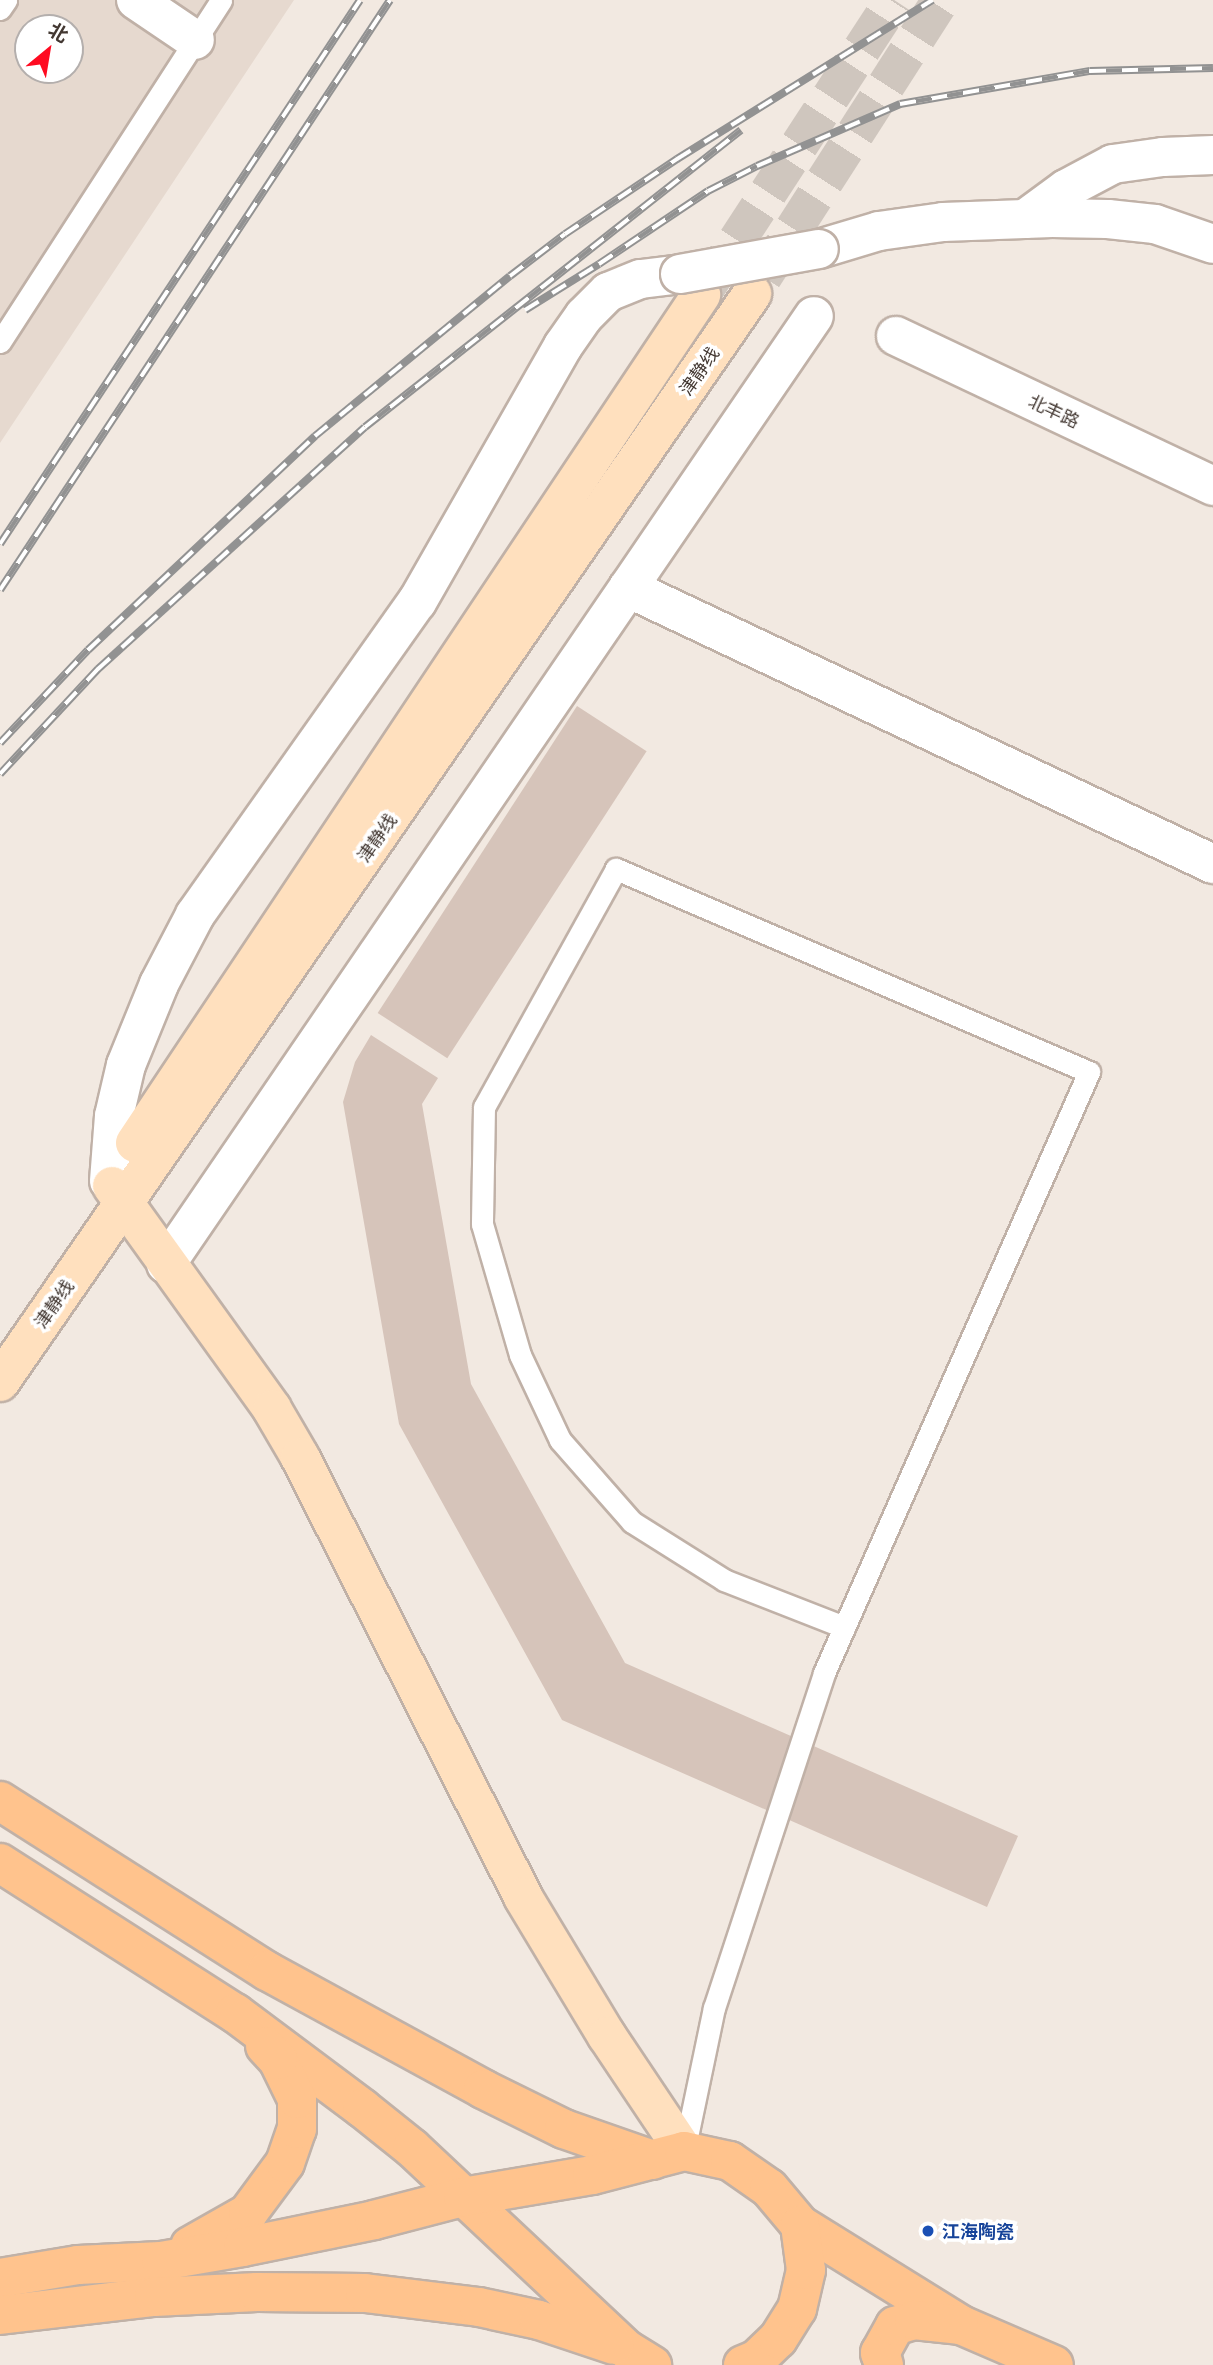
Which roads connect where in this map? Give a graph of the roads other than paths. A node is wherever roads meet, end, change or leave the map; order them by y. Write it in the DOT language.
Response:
graph roads {
  1 [pos="6,0"];
  2 [pos="136,0"];
  3 [pos="220,0"];
  4 [pos="0,9"];
  5 [pos="195,40"];
  6 [pos="1213,155"];
  7 [pos="1025,219"];
  8 [pos="1213,244"];
  9 [pos="691,284"];
  10 [pos="752,294"];
  11 [pos="814,316"];
  12 [pos="896,336"];
  13 [pos="0,342"];
  14 [pos="1213,486"];
  15 [pos="628,588"];
  16 [pos="1213,864"];
  17 [pos="116,1194"];
  18 [pos="166,1264"];
  19 [pos="0,1336"];
  20 [pos="0,1382"];
  21 [pos="844,1628"];
  22 [pos="0,1801"];
  23 [pos="0,1863"];
  24 [pos="235,2013"];
  25 [pos="669,2155"];
  26 [pos="463,2197"];
  27 [pos="800,2225"];
  28 [pos="161,2261"];
  29 [pos="0,2278"];
  30 [pos="0,2315"];
  31 [pos="961,2325"];
  32 [pos="639,2357"];
  33 [pos="763,2363"];
  34 [pos="884,2365"];
  35 [pos="1054,2365"];
  1 -- 4 [label="lane"];
  2 -- 5 [label="street"];
  3 -- 5 [label="lane"];
  5 -- 13 [label="lane"];
  6 -- 7 [label="street"];
  7 -- 8 [label="street"];
  7 -- 9 [label="street, bridge"];
  9 -- 17 [label="main road, 津静线"];
  9 -- 17 [label="street"];
  10 -- 17 [label="main road, 津静线"];
  11 -- 15 [label="street"];
  12 -- 14 [label="street, 北丰路"];
  15 -- 16 [label="street"];
  15 -- 18 [label="street"];
  17 -- 18 [label="main road"];
  17 -- 19 [label="main road, 津静线"];
  17 -- 20 [label="main road, 津静线"];
  18 -- 25 [label="main road"];
  21 -- 21 [label="lane"];
  21 -- 25 [label="lane"];
  22 -- 25 [label="main road"];
  23 -- 24 [label="main road"];
  24 -- 26 [label="main road"];
  24 -- 28 [label="main road"];
  25 -- 26 [label="main road"];
  25 -- 27 [label="main road"];
  26 -- 28 [label="main road"];
  26 -- 32 [label="main road"];
  27 -- 31 [label="main road"];
  27 -- 33 [label="main road"];
  28 -- 29 [label="main road"];
  30 -- 32 [label="main road"];
  31 -- 34 [label="main road"];
  31 -- 35 [label="main road"];
}
